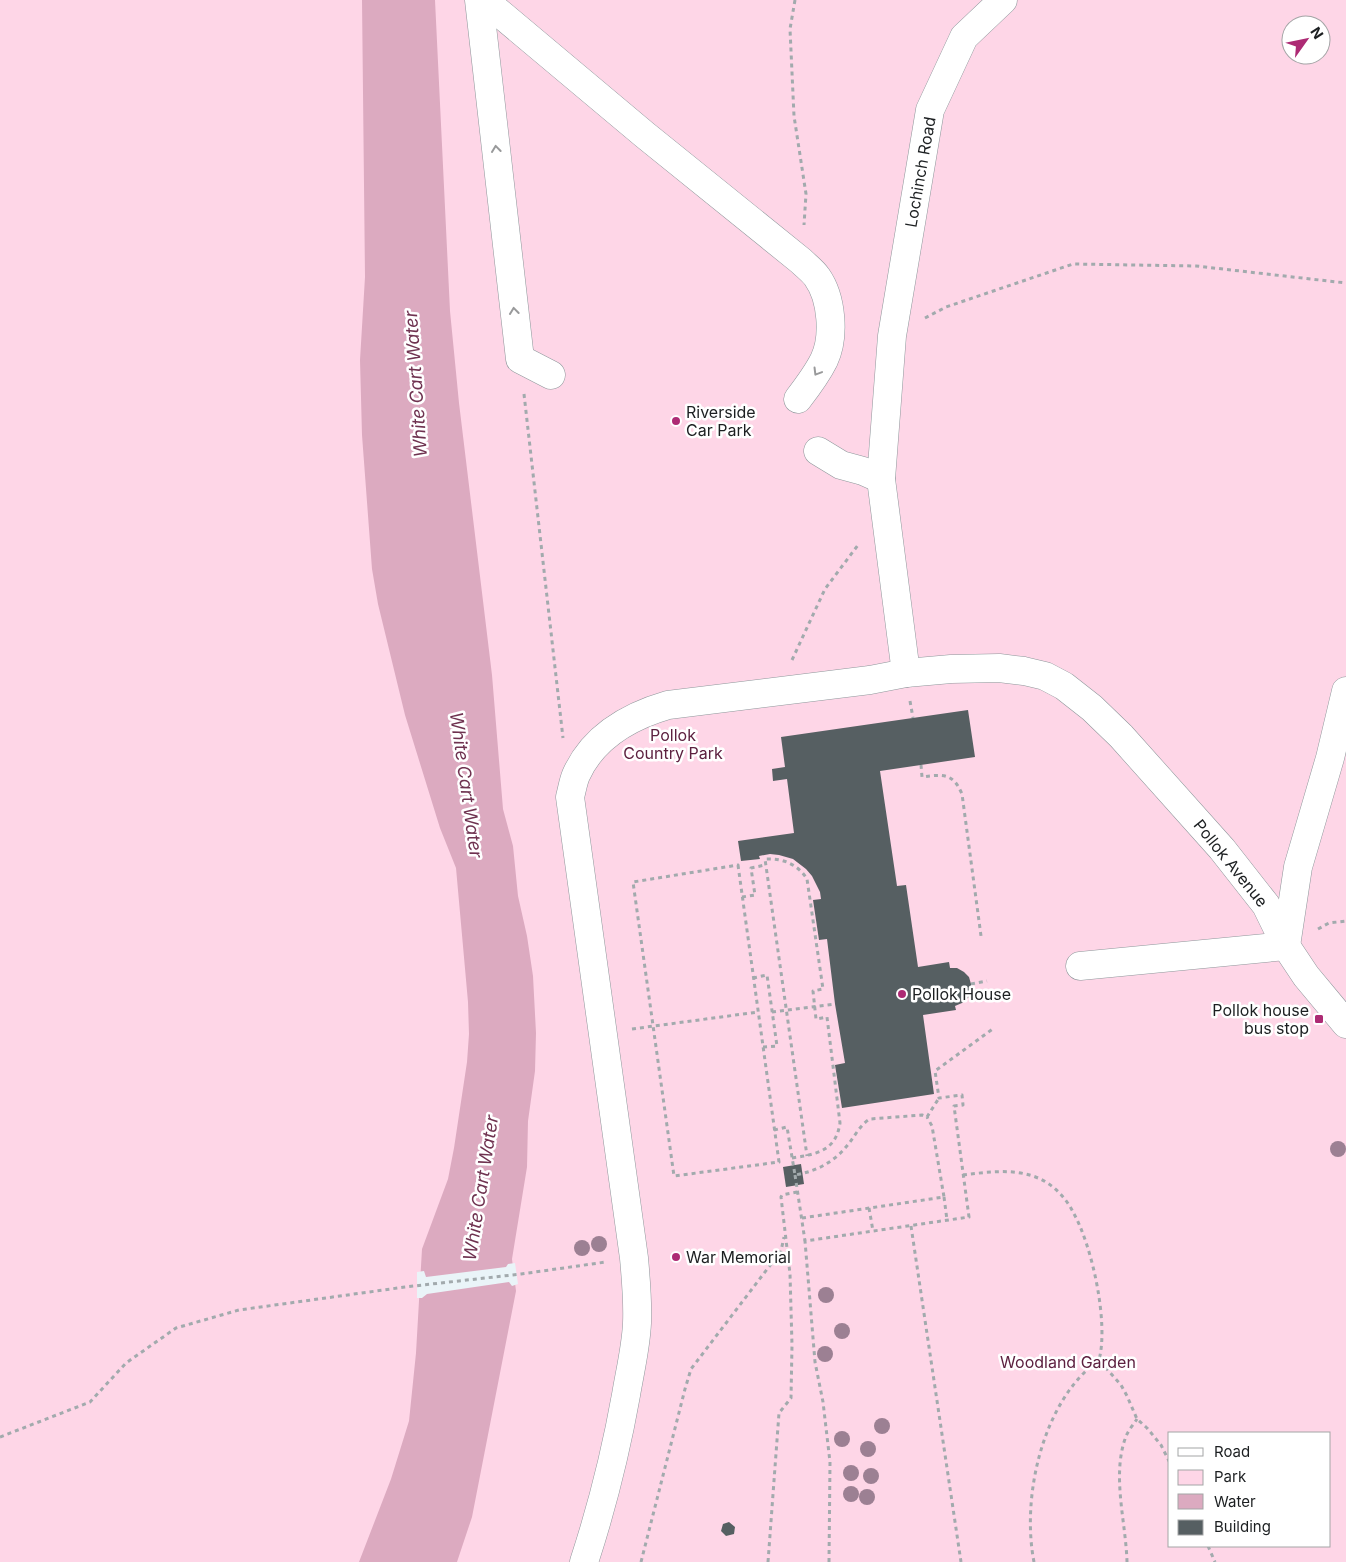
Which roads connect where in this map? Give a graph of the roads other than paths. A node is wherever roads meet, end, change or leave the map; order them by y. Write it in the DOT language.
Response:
graph roads {
  1 [pos="479,0"];
  2 [pos="484,0"];
  3 [pos="1002,0"];
  4 [pos="551,375"];
  5 [pos="798,399"];
  6 [pos="818,451"];
  7 [pos="880,478"];
  8 [pos="906,673"];
  9 [pos="1346,691"];
  10 [pos="1286,946"];
  11 [pos="1080,966"];
  12 [pos="1346,1024"];
  13 [pos="584,1562"];
  4 -- 1 [label="street, one-way"];
  2 -- 5 [label="street, one-way"];
  3 -- 7 [label="street, Lochinch Road"];
  6 -- 7 [label="street"];
  7 -- 8 [label="street, Lochinch Road"];
  8 -- 10 [label="street, Pollok Avenue"];
  8 -- 13 [label="street, Pollok Avenue"];
  9 -- 10 [label="street"];
  10 -- 11 [label="street"];
  10 -- 12 [label="street, Pollok Avenue"];
}
